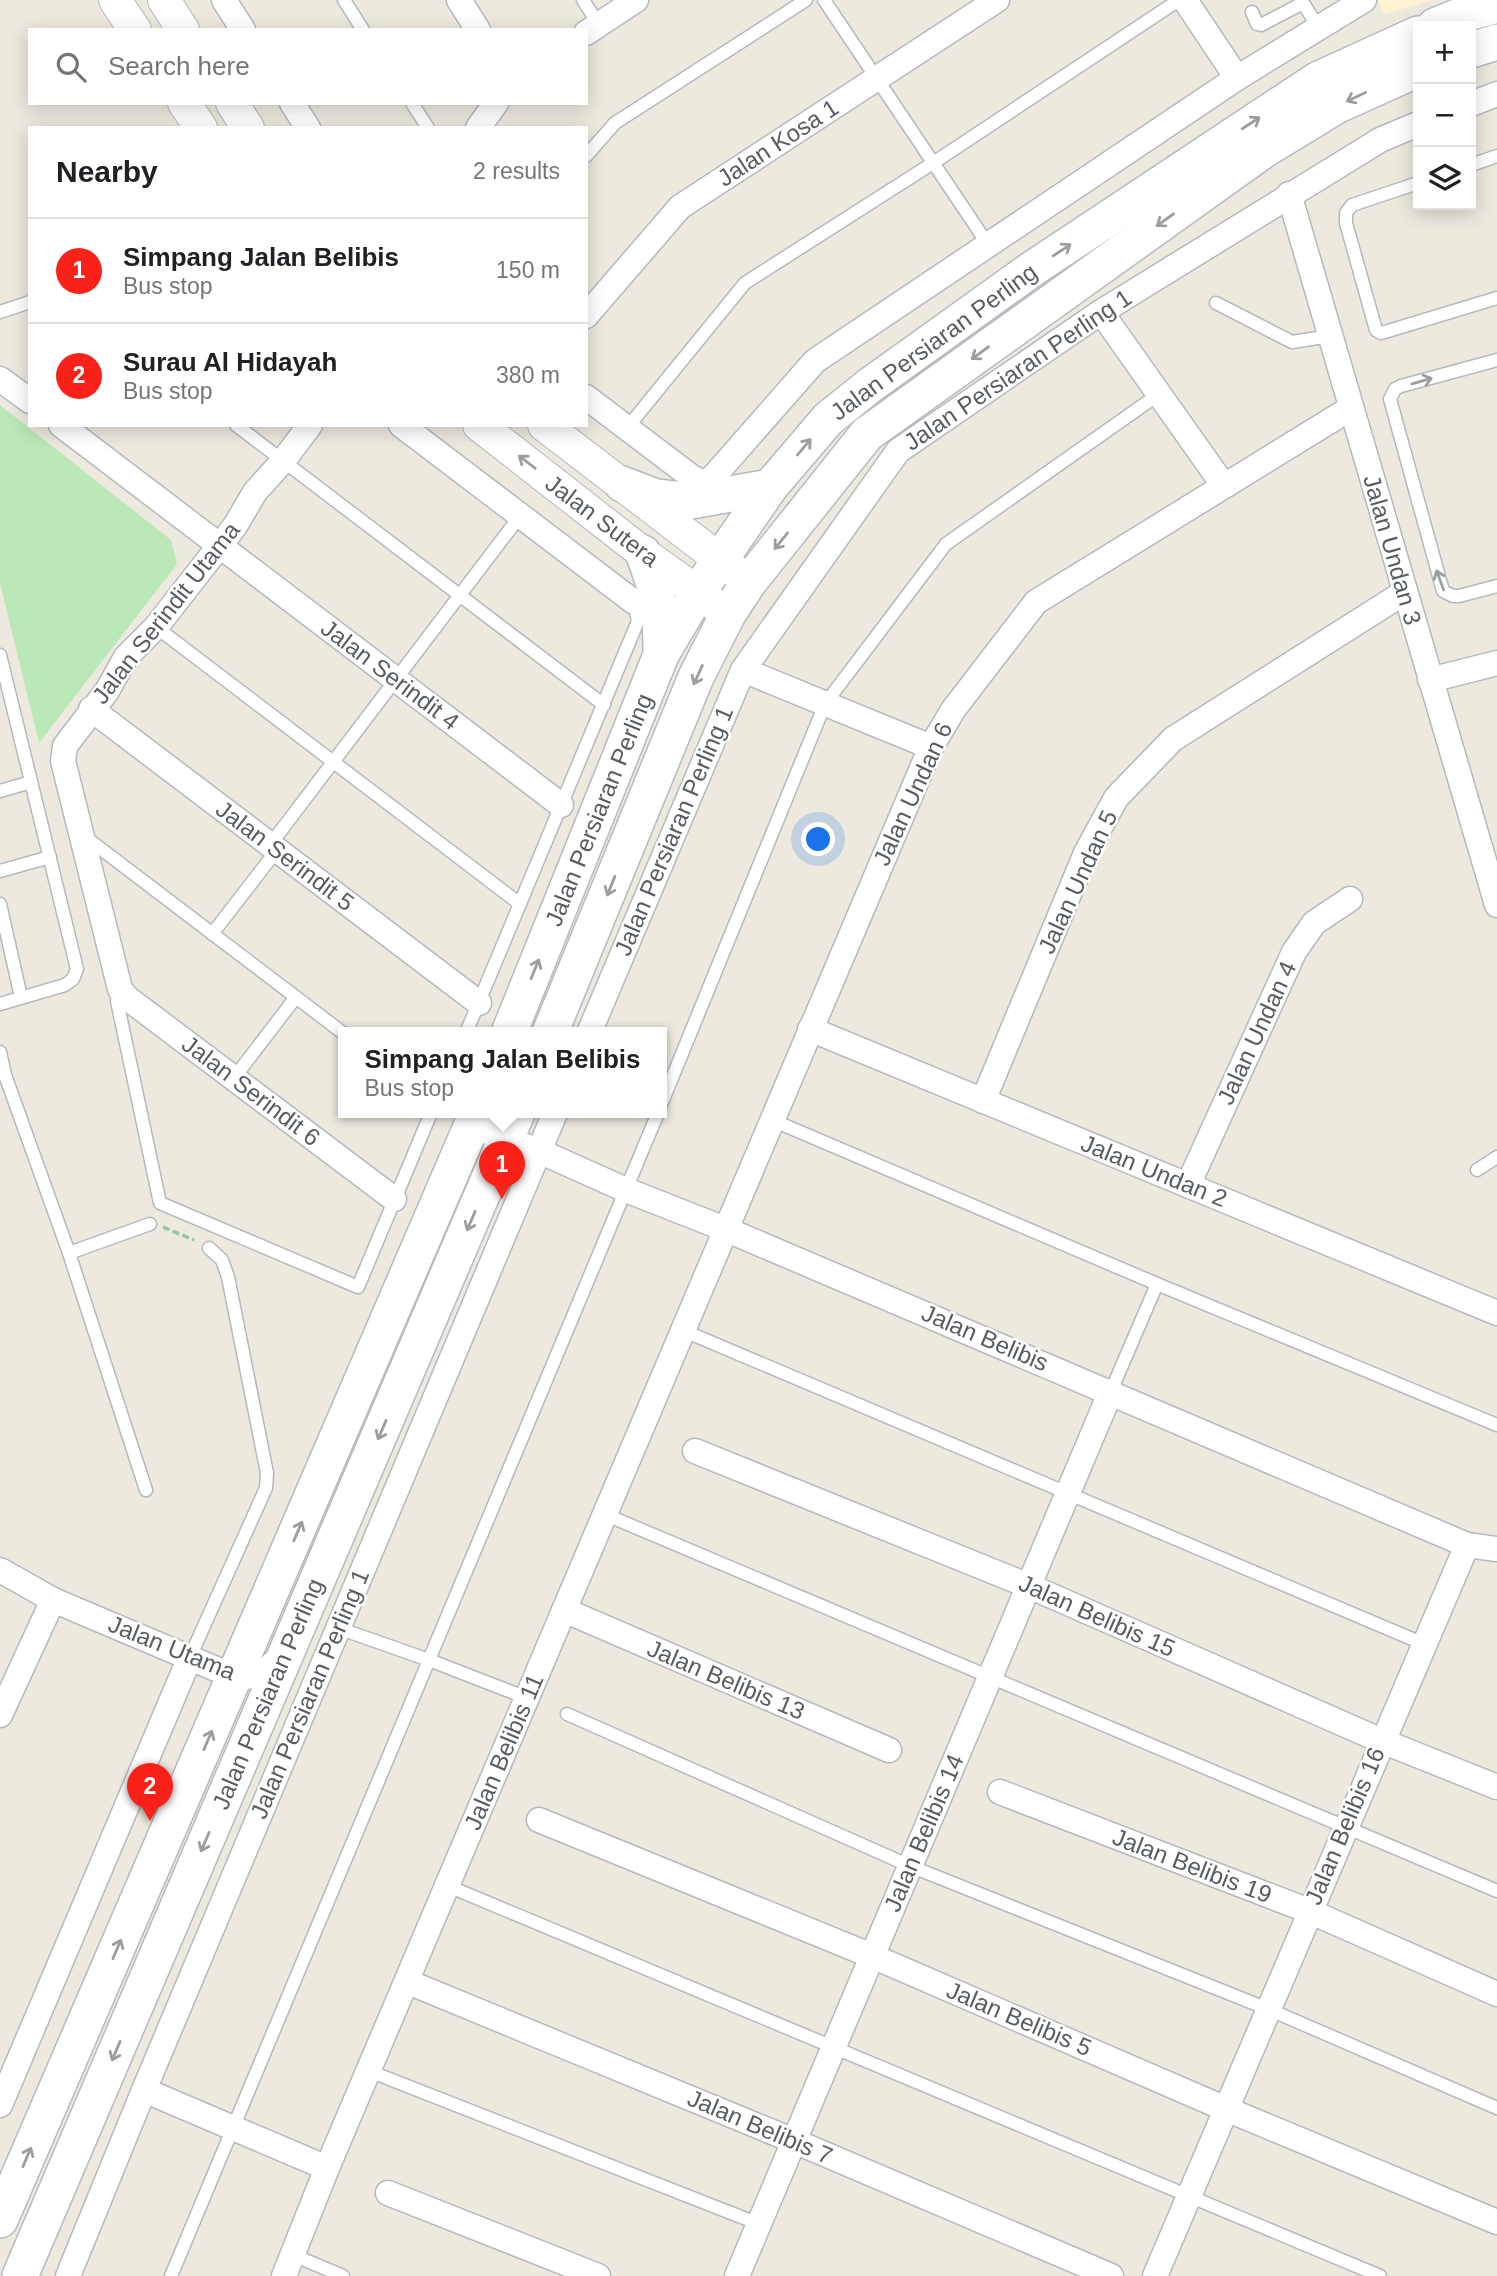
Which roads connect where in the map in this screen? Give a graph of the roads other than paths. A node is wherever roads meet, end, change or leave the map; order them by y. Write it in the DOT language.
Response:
graph roads {
  1 [pos="114,0"];
  2 [pos="164,0"];
  3 [pos="224,0"];
  4 [pos="344,0"];
  5 [pos="459,0"];
  6 [pos="583,0"];
  7 [pos="636,0"];
  8 [pos="807,0"];
  9 [pos="824,0"];
  10 [pos="997,0"];
  11 [pos="1179,0"];
  12 [pos="1185,0"];
  13 [pos="1364,0"];
  14 [pos="1305,2"];
  15 [pos="1252,12"];
  16 [pos="1318,27"];
  17 [pos="134,28"];
  18 [pos="182,28"];
  19 [pos="242,28"];
  20 [pos="362,28"];
  21 [pos="477,28"];
  22 [pos="593,29"];
  23 [pos="1413,36"];
  24 [pos="1497,42"];
  25 [pos="1476,48"];
  26 [pos="1413,71"];
  27 [pos="876,78"];
  28 [pos="1237,78"];
  29 [pos="1497,94"];
  30 [pos="1476,102"];
  31 [pos="185,105"];
  32 [pos="233,105"];
  33 [pos="293,105"];
  34 [pos="413,105"];
  35 [pos="495,105"];
  36 [pos="200,126"];
  37 [pos="247,126"];
  38 [pos="307,126"];
  39 [pos="427,126"];
  40 [pos="479,126"];
  41 [pos="1413,126"];
  42 [pos="588,154"];
  43 [pos="1497,156"];
  44 [pos="933,163"];
  45 [pos="1476,163"];
  46 [pos="1413,185"];
  47 [pos="1289,194"];
  48 [pos="989,246"];
  49 [pos="1497,298"];
  50 [pos="28,303"];
  51 [pos="1216,303"];
  52 [pos="0,312"];
  53 [pos="1101,312"];
  54 [pos="588,314"];
  55 [pos="1330,336"];
  56 [pos="1497,360"];
  57 [pos="0,379"];
  58 [pos="1159,394"];
  59 [pos="588,399"];
  60 [pos="28,400"];
  61 [pos="1351,408"];
  62 [pos="64,427"];
  63 [pos="239,427"];
  64 [pos="308,427"];
  65 [pos="404,427"];
  66 [pos="482,427"];
  67 [pos="547,427"];
  68 [pos="627,428"];
  69 [pos="283,461"];
  70 [pos="622,484"];
  71 [pos="1224,486"];
  72 [pos="770,487"];
  73 [pos="520,516"];
  74 [pos="219,545"];
  75 [pos="643,553"];
  76 [pos="721,561"];
  77 [pos="749,582"];
  78 [pos="1497,586"];
  79 [pos="698,592"];
  80 [pos="1405,592"];
  81 [pos="460,596"];
  82 [pos="634,602"];
  83 [pos="728,614"];
  84 [pos="156,627"];
  85 [pos="662,654"];
  86 [pos="0,655"];
  87 [pos="1497,663"];
  88 [pos="743,670"];
  89 [pos="396,680"];
  90 [pos="1430,680"];
  91 [pos="825,704"];
  92 [pos="604,705"];
  93 [pos="13,709"];
  94 [pos="91,709"];
  95 [pos="0,713"];
  96 [pos="931,747"];
  97 [pos="333,762"];
  98 [pos="31,782"];
  99 [pos="0,791"];
  100 [pos="561,804"];
  101 [pos="83,835"];
  102 [pos="273,847"];
  103 [pos="50,858"];
  104 [pos="0,871"];
  105 [pos="1350,899"];
  106 [pos="0,904"];
  107 [pos="520,904"];
  108 [pos="1497,905"];
  109 [pos="212,934"];
  110 [pos="118,983"];
  111 [pos="296,997"];
  112 [pos="22,998"];
  113 [pos="479,1003"];
  114 [pos="0,1004"];
  115 [pos="469,1027"];
  116 [pos="511,1027"];
  117 [pos="552,1027"];
  118 [pos="592,1027"];
  119 [pos="338,1029"];
  120 [pos="810,1029"];
  121 [pos="0,1052"];
  122 [pos="3,1076"];
  123 [pos="234,1078"];
  124 [pos="667,1090"];
  125 [pos="983,1101"];
  126 [pos="429,1118"];
  127 [pos="547,1118"];
  128 [pos="656,1118"];
  129 [pos="474,1120"];
  130 [pos="772,1120"];
  131 [pos="521,1135"];
  132 [pos="1497,1157"];
  133 [pos="1476,1170"];
  134 [pos="1188,1185"];
  135 [pos="626,1190"];
  136 [pos="394,1199"];
  137 [pos="150,1224"];
  138 [pos="725,1228"];
  139 [pos="209,1248"];
  140 [pos="69,1253"];
  141 [pos="1157,1284"];
  142 [pos="1497,1313"];
  143 [pos="682,1330"];
  144 [pos="1111,1391"];
  145 [pos="1497,1425"];
  146 [pos="695,1451"];
  147 [pos="146,1490"];
  148 [pos="1068,1492"];
  149 [pos="604,1514"];
  150 [pos="1467,1545"];
  151 [pos="1497,1549"];
  152 [pos="0,1570"];
  153 [pos="1029,1586"];
  154 [pos="53,1600"];
  155 [pos="564,1610"];
  156 [pos="338,1628"];
  157 [pos="1424,1644"];
  158 [pos="286,1651"];
  159 [pos="190,1657"];
  160 [pos="429,1660"];
  161 [pos="235,1677"];
  162 [pos="989,1678"];
  163 [pos="527,1698"];
  164 [pos="567,1714"];
  165 [pos="0,1716"];
  166 [pos="1382,1741"];
  167 [pos="889,1750"];
  168 [pos="1497,1787"];
  169 [pos="1000,1792"];
  170 [pos="539,1820"];
  171 [pos="1345,1827"];
  172 [pos="910,1866"];
  173 [pos="448,1886"];
  174 [pos="1497,1891"];
  175 [pos="1309,1911"];
  176 [pos="872,1956"];
  177 [pos="408,1982"];
  178 [pos="1497,1994"];
  179 [pos="1268,2009"];
  180 [pos="834,2048"];
  181 [pos="369,2071"];
  182 [pos="144,2090"];
  183 [pos="0,2105"];
  184 [pos="1497,2108"];
  185 [pos="1226,2109"];
  186 [pos="232,2130"];
  187 [pos="794,2141"];
  188 [pos="327,2168"];
  189 [pos="388,2193"];
  190 [pos="1189,2196"];
  191 [pos="0,2220"];
  192 [pos="1497,2222"];
  193 [pos="759,2224"];
  194 [pos="288,2265"];
  195 [pos="20,2276"];
  196 [pos="68,2276"];
  197 [pos="171,2276"];
  198 [pos="343,2276"];
  199 [pos="598,2276"];
  200 [pos="737,2276"];
  201 [pos="1111,2276"];
  202 [pos="1155,2276"];
  203 [pos="1380,2276"];
  1 -- 17 [label="street"];
  2 -- 18 [label="street"];
  3 -- 19 [label="street"];
  4 -- 20 [label="lane"];
  5 -- 21 [label="street"];
  6 -- 22 [label="lane"];
  7 -- 22 [label="street"];
  8 -- 42 [label="lane"];
  9 -- 27 [label="lane"];
  10 -- 27 [label="street, Jalan Kosa 1"];
  11 -- 44 [label="lane"];
  12 -- 28 [label="street"];
  13 -- 16 [label="street"];
  14 -- 15 [label="lane"];
  14 -- 16 [label="lane"];
  16 -- 28 [label="street"];
  72 -- 23 [label="main road, Jalan Persiaran Perling, one-way"];
  24 -- 25 [label="main road"];
  26 -- 77 [label="main road, Jalan Persiaran Perling, one-way"];
  27 -- 44 [label="lane"];
  27 -- 54 [label="street, Jalan Kosa 1"];
  28 -- 48 [label="street"];
  29 -- 30 [label="street"];
  31 -- 36 [label="street"];
  32 -- 37 [label="street"];
  33 -- 38 [label="street"];
  34 -- 39 [label="lane"];
  35 -- 40 [label="street"];
  41 -- 47 [label="street, Jalan Persiaran Perling 1"];
  43 -- 45 [label="lane"];
  44 -- 48 [label="lane"];
  44 -- 68 [label="lane"];
  46 -- 49 [label="lane"];
  47 -- 53 [label="street, Jalan Persiaran Perling 1"];
  47 -- 55 [label="street, Jalan Undan 3"];
  48 -- 68 [label="street"];
  50 -- 52 [label="lane"];
  51 -- 55 [label="lane"];
  53 -- 58 [label="street"];
  53 -- 88 [label="street, Jalan Persiaran Perling 1"];
  55 -- 61 [label="street, Jalan Undan 3"];
  78 -- 56 [label="lane, one-way"];
  57 -- 60 [label="street"];
  58 -- 71 [label="street"];
  58 -- 91 [label="lane"];
  59 -- 68 [label="street"];
  61 -- 71 [label="street, Jalan Undan 6"];
  61 -- 80 [label="street, Jalan Undan 3"];
  62 -- 74 [label="street, Jalan Serindit 4"];
  63 -- 69 [label="lane"];
  64 -- 69 [label="street, Jalan Serindit Utama"];
  65 -- 73 [label="street"];
  75 -- 66 [label="street, Jalan Sutera, one-way"];
  67 -- 70 [label="street, Jalan Sutera"];
  69 -- 74 [label="street, Jalan Serindit Utama"];
  69 -- 81 [label="lane"];
  70 -- 72 [label="main road"];
  70 -- 76 [label="street, Jalan Sutera"];
  71 -- 96 [label="street, Jalan Undan 6"];
  72 -- 76 [label="main road, Jalan Persiaran Perling"];
  73 -- 81 [label="lane"];
  73 -- 82 [label="street"];
  74 -- 84 [label="street, Jalan Serindit Utama"];
  74 -- 89 [label="street, Jalan Serindit 4"];
  75 -- 79 [label="street, Jalan Sutera"];
  75 -- 85 [label="main road"];
  76 -- 77 [label="street, Jalan Sutera"];
  76 -- 79 [label="main road, Jalan Persiaran Perling"];
  77 -- 83 [label="main road, Jalan Persiaran Perling"];
  79 -- 83 [label="street, Jalan Sutera"];
  79 -- 85 [label="main road, Jalan Persiaran Perling"];
  80 -- 90 [label="street, Jalan Undan 3"];
  80 -- 125 [label="street, Jalan Undan 5"];
  81 -- 89 [label="lane"];
  81 -- 92 [label="lane"];
  82 -- 92 [label="lane"];
  83 -- 117 [label="main road, Jalan Persiaran Perling, one-way"];
  84 -- 94 [label="street, Jalan Serindit Utama"];
  84 -- 97 [label="lane"];
  116 -- 85 [label="main road, Jalan Persiaran Perling, one-way"];
  86 -- 93 [label="lane"];
  87 -- 90 [label="street"];
  88 -- 91 [label="street"];
  88 -- 118 [label="street, Jalan Persiaran Perling 1"];
  89 -- 97 [label="lane"];
  89 -- 100 [label="street, Jalan Serindit 4"];
  90 -- 108 [label="street, Jalan Undan 3"];
  91 -- 96 [label="street"];
  91 -- 124 [label="lane"];
  92 -- 100 [label="lane"];
  93 -- 95 [label="lane"];
  93 -- 98 [label="lane"];
  94 -- 101 [label="street, Jalan Serindit Utama"];
  94 -- 102 [label="street, Jalan Serindit 5"];
  96 -- 120 [label="street, Jalan Undan 6"];
  97 -- 102 [label="lane"];
  97 -- 107 [label="lane"];
  98 -- 99 [label="lane"];
  98 -- 103 [label="lane"];
  100 -- 107 [label="lane"];
  101 -- 109 [label="lane"];
  101 -- 110 [label="street, Jalan Serindit Utama"];
  102 -- 109 [label="lane"];
  102 -- 113 [label="street, Jalan Serindit 5"];
  103 -- 104 [label="lane"];
  103 -- 112 [label="lane"];
  105 -- 134 [label="street, Jalan Undan 4"];
  106 -- 112 [label="lane"];
  107 -- 113 [label="lane"];
  109 -- 111 [label="lane"];
  110 -- 123 [label="street, Jalan Serindit 6"];
  110 -- 136 [label="lane"];
  111 -- 119 [label="lane"];
  111 -- 123 [label="lane"];
  112 -- 114 [label="lane"];
  113 -- 115 [label="lane"];
  120 -- 125 [label="street, Jalan Undan 2"];
  120 -- 130 [label="street, Jalan Undan 6"];
  121 -- 122 [label="lane"];
  122 -- 140 [label="lane"];
  123 -- 136 [label="street, Jalan Serindit 6"];
  125 -- 134 [label="street, Jalan Undan 2"];
  126 -- 136 [label="lane"];
  127 -- 131 [label="street, Jalan Persiaran Perling 1"];
  128 -- 135 [label="lane"];
  129 -- 131 [label="street, Jalan Belibis"];
  161 -- 129 [label="main road, Jalan Persiaran Perling, one-way"];
  130 -- 138 [label="street, Jalan Undan 6"];
  130 -- 141 [label="lane"];
  131 -- 135 [label="street, Jalan Belibis"];
  131 -- 156 [label="street, Jalan Persiaran Perling 1"];
  131 -- 158 [label="main road, Jalan Persiaran Perling, one-way"];
  132 -- 133 [label="lane"];
  134 -- 142 [label="street, Jalan Undan 2"];
  135 -- 138 [label="street, Jalan Belibis"];
  135 -- 160 [label="lane"];
  137 -- 140 [label="lane"];
  138 -- 143 [label="street, Jalan Belibis 11"];
  138 -- 144 [label="street, Jalan Belibis"];
  139 -- 159 [label="lane"];
  140 -- 147 [label="lane"];
  141 -- 144 [label="lane"];
  141 -- 145 [label="lane"];
  143 -- 148 [label="lane"];
  143 -- 149 [label="street, Jalan Belibis 11"];
  144 -- 148 [label="street, Jalan Belibis 14"];
  144 -- 150 [label="street, Jalan Belibis"];
  146 -- 153 [label="street, Jalan Belibis 15"];
  148 -- 153 [label="street, Jalan Belibis 14"];
  148 -- 157 [label="lane"];
  149 -- 155 [label="street, Jalan Belibis 11"];
  149 -- 162 [label="lane"];
  150 -- 151 [label="street, Jalan Belibis"];
  150 -- 157 [label="street, Jalan Belibis 16"];
  152 -- 154 [label="street, Jalan Utama"];
  153 -- 162 [label="street, Jalan Belibis 14"];
  153 -- 166 [label="street, Jalan Belibis 15"];
  154 -- 159 [label="street, Jalan Utama"];
  154 -- 165 [label="street"];
  155 -- 163 [label="street, Jalan Belibis 11"];
  155 -- 167 [label="street, Jalan Belibis 13"];
  156 -- 160 [label="lane"];
  156 -- 182 [label="street, Jalan Persiaran Perling 1"];
  157 -- 166 [label="street, Jalan Belibis 16"];
  158 -- 161 [label="street, Jalan Utama"];
  158 -- 195 [label="main road, Jalan Persiaran Perling, one-way"];
  159 -- 161 [label="street, Jalan Utama"];
  159 -- 183 [label="street"];
  160 -- 163 [label="lane"];
  160 -- 186 [label="lane"];
  191 -- 161 [label="main road, Jalan Persiaran Perling, one-way"];
  162 -- 171 [label="lane"];
  162 -- 172 [label="street, Jalan Belibis 14"];
  163 -- 173 [label="street, Jalan Belibis 11"];
  164 -- 172 [label="lane"];
  166 -- 168 [label="street, Jalan Belibis 15"];
  166 -- 171 [label="street, Jalan Belibis 16"];
  169 -- 175 [label="street, Jalan Belibis 19"];
  170 -- 176 [label="street, Jalan Belibis 5"];
  171 -- 174 [label="lane"];
  171 -- 175 [label="street, Jalan Belibis 16"];
  172 -- 176 [label="street, Jalan Belibis 14"];
  172 -- 179 [label="lane"];
  173 -- 177 [label="street, Jalan Belibis 11"];
  173 -- 180 [label="lane"];
  175 -- 178 [label="street, Jalan Belibis 19"];
  175 -- 179 [label="street, Jalan Belibis 16"];
  176 -- 180 [label="street, Jalan Belibis 14"];
  176 -- 185 [label="street, Jalan Belibis 5"];
  177 -- 181 [label="street, Jalan Belibis 11"];
  177 -- 187 [label="street, Jalan Belibis 7"];
  179 -- 184 [label="lane"];
  179 -- 185 [label="street, Jalan Belibis 16"];
  180 -- 187 [label="street, Jalan Belibis 14"];
  180 -- 190 [label="lane"];
  181 -- 188 [label="street, Jalan Belibis 11"];
  181 -- 193 [label="lane"];
  182 -- 186 [label="street"];
  182 -- 196 [label="street, Jalan Persiaran Perling 1"];
  185 -- 190 [label="street, Jalan Belibis 16"];
  185 -- 192 [label="street, Jalan Belibis 5"];
  186 -- 188 [label="street"];
  186 -- 197 [label="lane"];
  187 -- 193 [label="street, Jalan Belibis 14"];
  187 -- 201 [label="street, Jalan Belibis 7"];
  188 -- 194 [label="street, Jalan Belibis 11"];
  189 -- 199 [label="street"];
  190 -- 202 [label="street, Jalan Belibis 16"];
  190 -- 203 [label="lane"];
  193 -- 200 [label="street, Jalan Belibis 14"];
  194 -- 198 [label="lane"];
}
